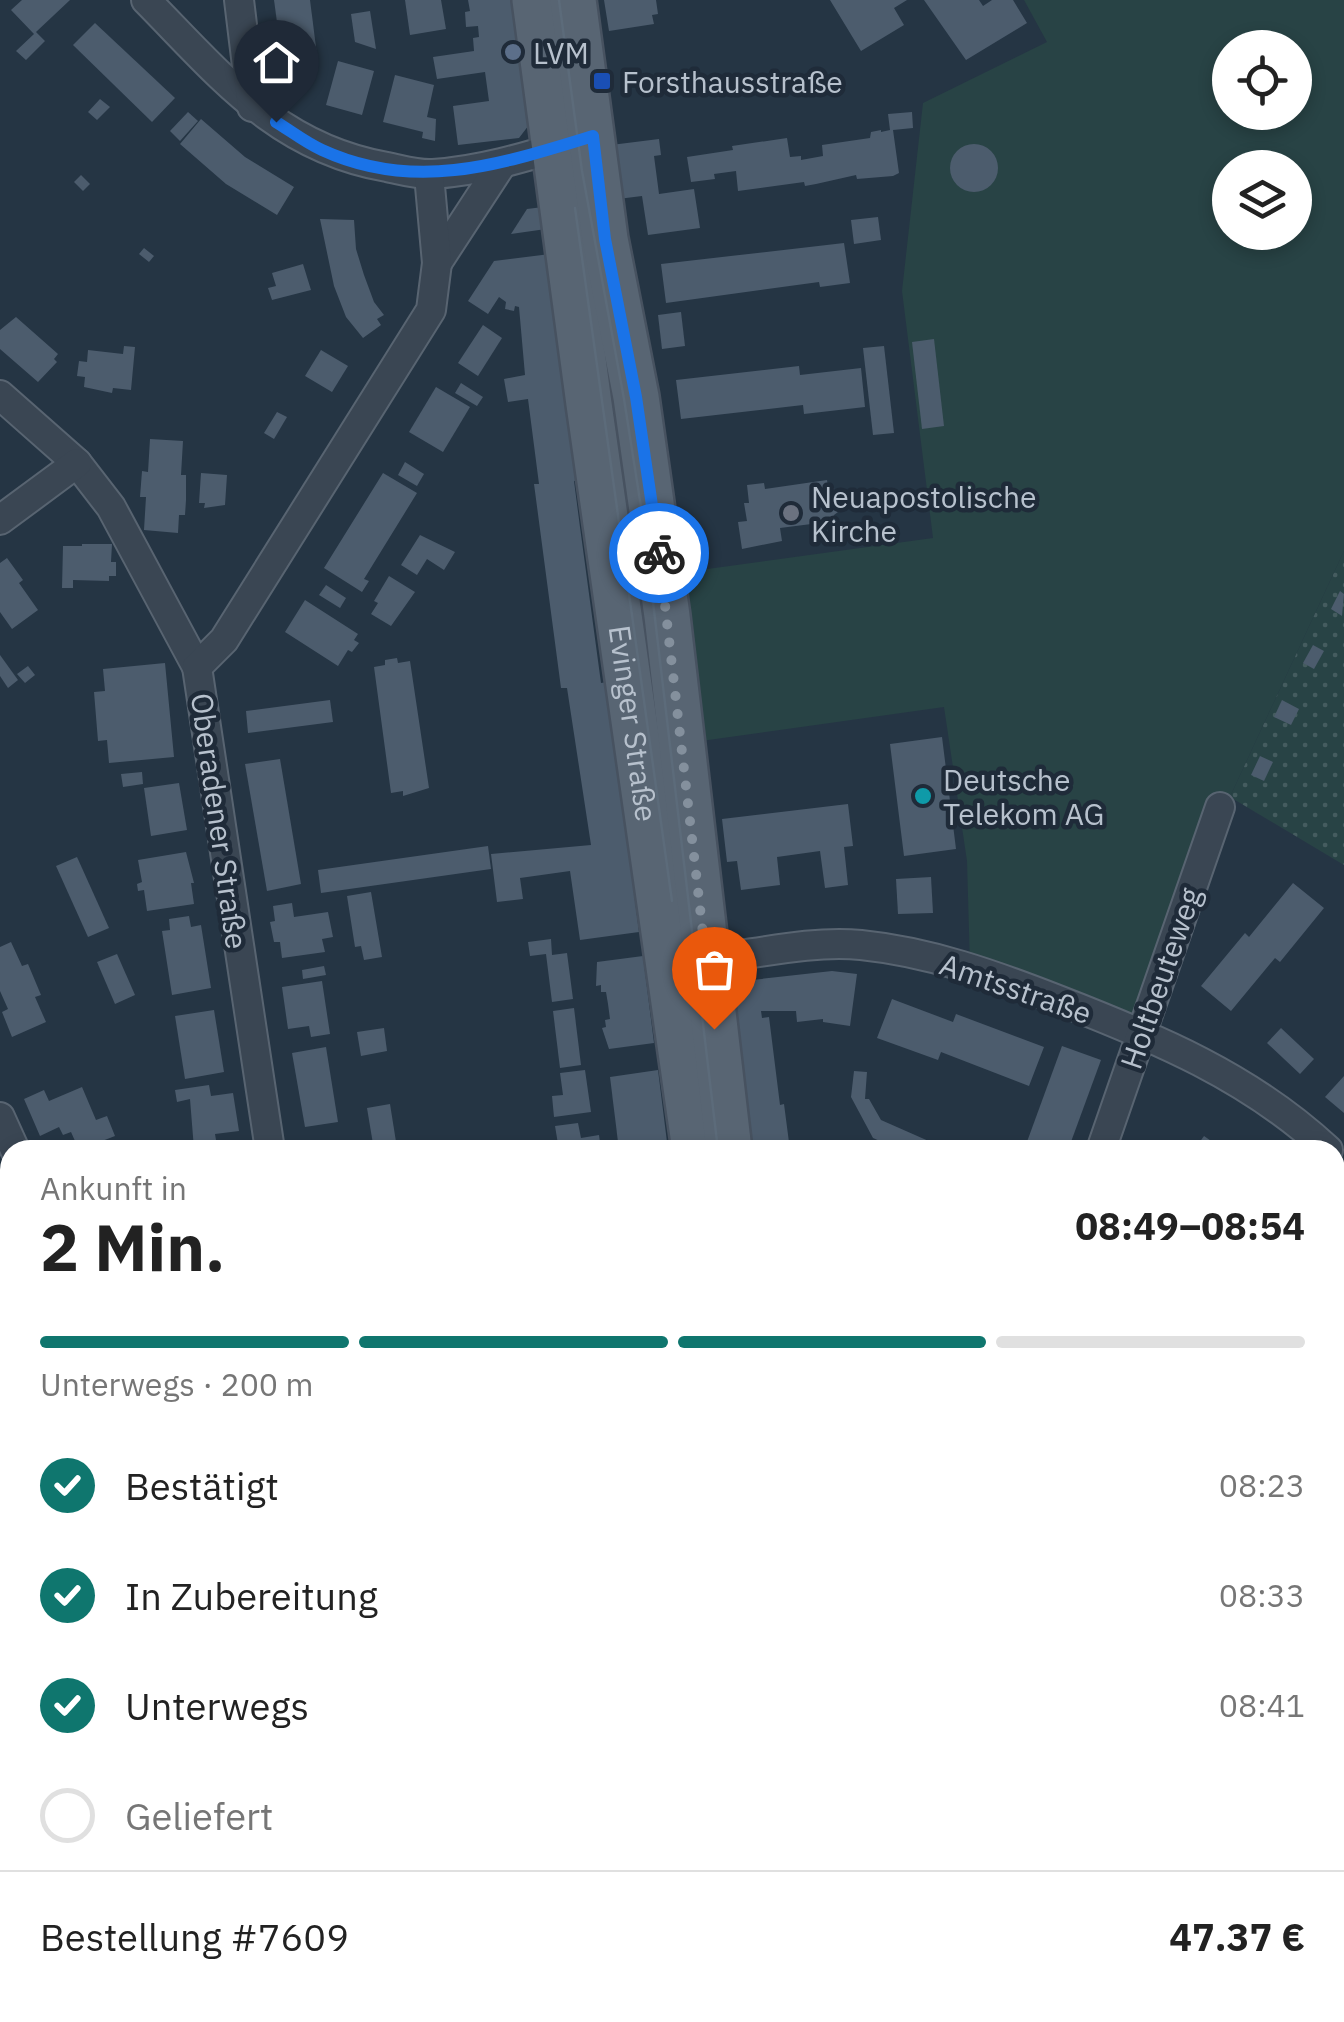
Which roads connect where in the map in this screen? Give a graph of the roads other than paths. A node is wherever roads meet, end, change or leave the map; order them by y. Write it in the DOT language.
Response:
graph roads {
  1 [pos="146,0"];
  2 [pos="239,0"];
  3 [pos="535,0"];
  4 [pos="573,0"];
  5 [pos="252,107"];
  6 [pos="574,142"];
  7 [pos="501,164"];
  8 [pos="429,174"];
  9 [pos="437,262"];
  10 [pos="0,395"];
  11 [pos="76,463"];
  12 [pos="0,520"];
  13 [pos="197,667"];
  14 [pos="1220,807"];
  15 [pos="687,962"];
  16 [pos="1140,1032"];
  17 [pos="0,1116"];
  18 [pos="11,1140"];
  19 [pos="268,1140"];
  20 [pos="694,1140"];
  21 [pos="727,1140"];
  22 [pos="1104,1140"];
  23 [pos="1316,1140"];
  1 -- 5 [label="street"];
  2 -- 5 [label="street"];
  3 -- 6 [label="main road, Evinger Straße"];
  4 -- 6 [label="main road, Evinger Straße"];
  5 -- 8 [label="street"];
  6 -- 7 [label="street"];
  6 -- 15 [label="main road, Evinger Straße"];
  7 -- 8 [label="street"];
  7 -- 9 [label="street, Oberadener Straße"];
  8 -- 9 [label="street, Oberadener Straße"];
  9 -- 13 [label="street, Oberadener Straße"];
  10 -- 11 [label="street"];
  11 -- 12 [label="street"];
  11 -- 13 [label="street"];
  13 -- 19 [label="street, Oberadener Straße"];
  14 -- 16 [label="street, Holtbeuteweg"];
  15 -- 16 [label="street, Amtsstraße"];
  15 -- 20 [label="main road, Evinger Straße"];
  15 -- 21 [label="main road, Evinger Straße"];
  16 -- 22 [label="street, Holtbeuteweg"];
  16 -- 23 [label="street, Amtsstraße"];
  17 -- 18 [label="street"];
}
